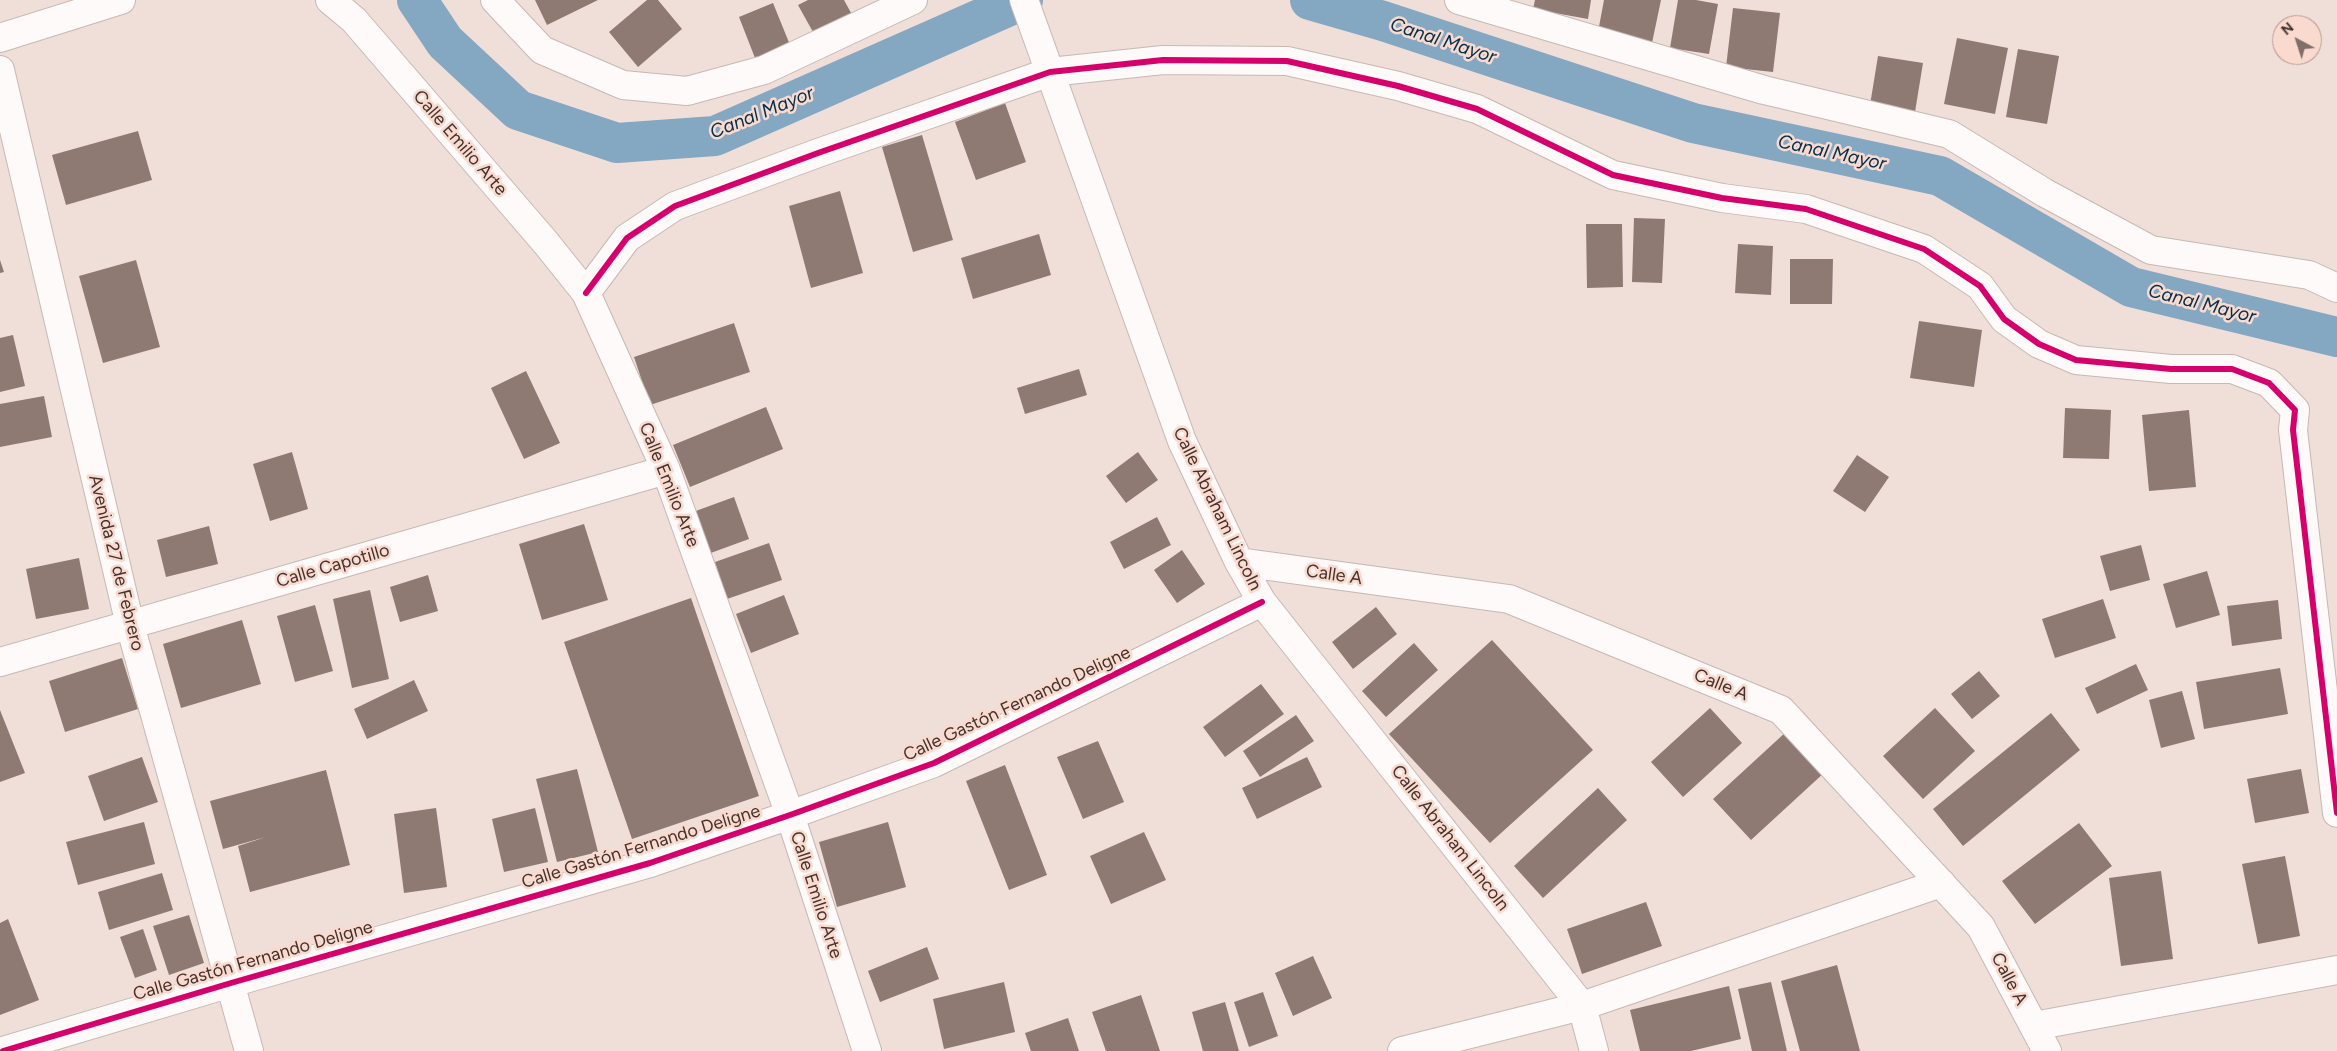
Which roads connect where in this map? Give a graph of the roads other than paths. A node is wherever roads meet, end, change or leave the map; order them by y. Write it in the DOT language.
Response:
graph roads {
  1 [pos="121,0"];
  2 [pos="330,0"];
  3 [pos="495,0"];
  4 [pos="913,0"];
  5 [pos="1024,0"];
  6 [pos="1459,0"];
  7 [pos="0,38"];
  8 [pos="0,70"];
  9 [pos="1050,72"];
  10 [pos="2337,288"];
  11 [pos="586,293"];
  12 [pos="666,470"];
  13 [pos="1239,562"];
  14 [pos="1262,602"];
  15 [pos="2325,607"];
  16 [pos="130,625"];
  17 [pos="0,662"];
  18 [pos="2337,813"];
  19 [pos="790,816"];
  20 [pos="1941,883"];
  21 [pos="2337,970"];
  22 [pos="231,983"];
  23 [pos="1582,1006"];
  24 [pos="2034,1026"];
  25 [pos="3,1051"];
  26 [pos="249,1051"];
  27 [pos="867,1051"];
  28 [pos="1402,1051"];
  29 [pos="1594,1051"];
  30 [pos="2047,1051"];
  1 -- 7 [label="street"];
  2 -- 11 [label="street, Calle Emilio Arte"];
  3 -- 4 [label="street"];
  5 -- 9 [label="street, Calle Abraham Lincoln"];
  6 -- 10 [label="street"];
  8 -- 16 [label="street, Avenida 27 de Febrero"];
  9 -- 11 [label="street"];
  9 -- 13 [label="street, Calle Abraham Lincoln"];
  9 -- 15 [label="street"];
  11 -- 12 [label="street, Calle Emilio Arte"];
  12 -- 16 [label="street, Calle Capotillo"];
  12 -- 19 [label="street, Calle Emilio Arte"];
  13 -- 14 [label="street, Calle Abraham Lincoln"];
  13 -- 20 [label="street, Calle A"];
  14 -- 19 [label="street, Calle Gastón Fernando Deligne"];
  14 -- 23 [label="street, Calle Abraham Lincoln"];
  15 -- 18 [label="street"];
  16 -- 17 [label="street, Calle Capotillo"];
  16 -- 22 [label="street, Avenida 27 de Febrero"];
  19 -- 22 [label="street, Calle Gastón Fernando Deligne"];
  19 -- 27 [label="street, Calle Emilio Arte"];
  20 -- 23 [label="street"];
  20 -- 24 [label="street, Calle A"];
  21 -- 24 [label="street"];
  22 -- 25 [label="street, Calle Gastón Fernando Deligne"];
  22 -- 26 [label="street, Avenida 27 de Febrero"];
  23 -- 28 [label="street"];
  23 -- 29 [label="street, Calle Abraham Lincoln"];
  24 -- 30 [label="street, Calle A"];
}
